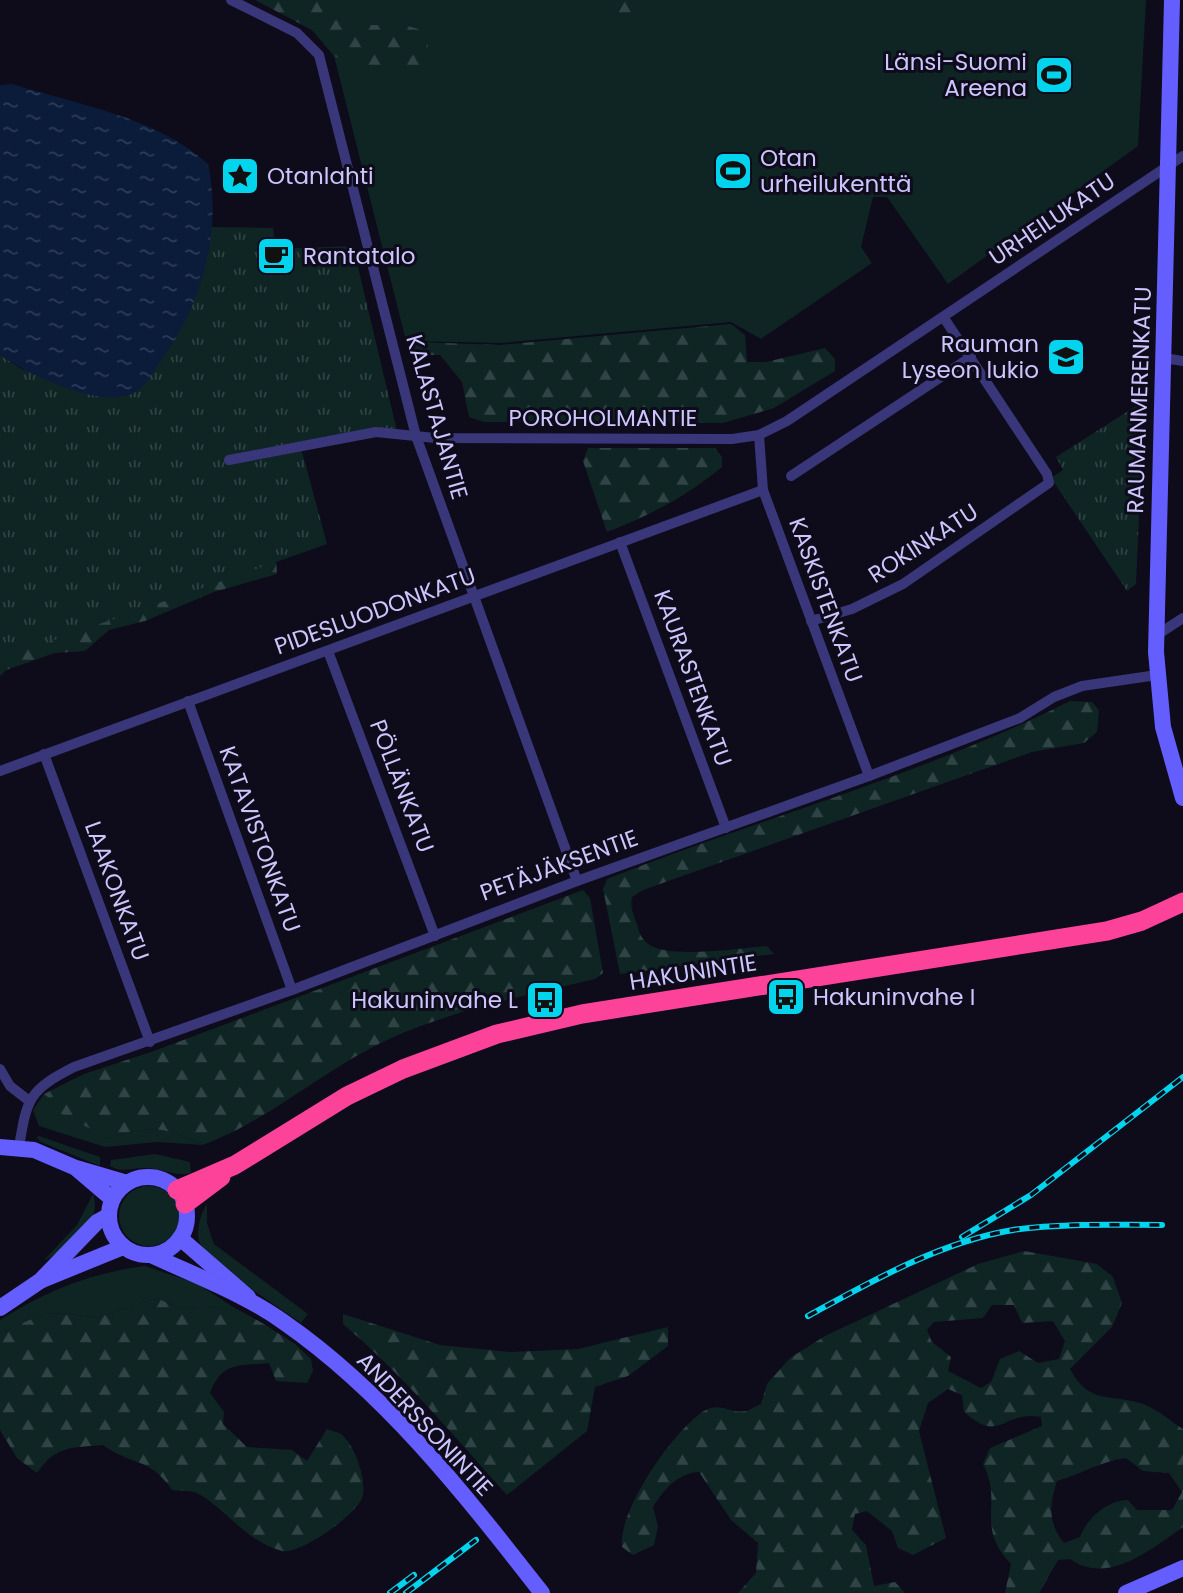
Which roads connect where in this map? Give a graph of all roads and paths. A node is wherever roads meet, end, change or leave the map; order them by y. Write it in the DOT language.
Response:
graph roads {
  1 [pos="231,0"];
  2 [pos="1172,0"];
  3 [pos="1183,156"];
  4 [pos="1168,166"];
  5 [pos="944,318"];
  6 [pos="971,356"];
  7 [pos="1164,358"];
  8 [pos="1183,361"];
  9 [pos="759,435"];
  10 [pos="416,436"];
  11 [pos="229,460"];
  12 [pos="791,476"];
  13 [pos="763,490"];
  14 [pos="620,542"];
  15 [pos="473,598"];
  16 [pos="1183,618"];
  17 [pos="811,621"];
  18 [pos="1157,635"];
  19 [pos="328,650"];
  20 [pos="1157,675"];
  21 [pos="188,701"];
  22 [pos="44,754"];
  23 [pos="0,771"];
  24 [pos="869,776"];
  25 [pos="1183,798"];
  26 [pos="726,828"];
  27 [pos="577,881"];
  28 [pos="1183,902"];
  29 [pos="435,936"];
  30 [pos="292,990"];
  31 [pos="150,1042"];
  32 [pos="0,1069"];
  33 [pos="28,1100"];
  34 [pos="19,1146"];
  35 [pos="0,1147"];
  36 [pos="76,1168"];
  37 [pos="127,1183"];
  38 [pos="181,1197"];
  39 [pos="112,1199"];
  40 [pos="108,1216"];
  41 [pos="180,1238"];
  42 [pos="123,1247"];
  43 [pos="151,1255"];
  44 [pos="40,1281"];
  45 [pos="258,1306"];
  46 [pos="0,1308"];
  47 [pos="1183,1568"];
  48 [pos="542,1593"];
  49 [pos="1126,1593"];
  1 -- 10 [label="street, KALASTAJANTIE"];
  2 -- 4 [label="main road, RAUMANMERENKATU"];
  3 -- 4 [label="street, URHEILUKATU"];
  4 -- 5 [label="street, URHEILUKATU"];
  4 -- 7 [label="main road, RAUMANMERENKATU"];
  5 -- 6 [label="street"];
  5 -- 9 [label="street, POROHOLMANTIE"];
  6 -- 12 [label="street"];
  6 -- 17 [label="street, ROKINKATU"];
  7 -- 8 [label="street"];
  7 -- 18 [label="main road, RAUMANMERENKATU"];
  9 -- 10 [label="street, POROHOLMANTIE"];
  9 -- 13 [label="street, KASKISTENKATU"];
  10 -- 11 [label="street, POROHOLMANTIE"];
  10 -- 15 [label="street, KALASTAJANTIE"];
  13 -- 14 [label="street, PIDESLUODONKATU"];
  13 -- 17 [label="street, KASKISTENKATU"];
  14 -- 15 [label="street, PIDESLUODONKATU"];
  14 -- 26 [label="street, KAURASTENKATU"];
  15 -- 19 [label="street, PIDESLUODONKATU"];
  15 -- 27 [label="street, KALASTAJANTIE"];
  16 -- 18 [label="street"];
  17 -- 24 [label="street, KASKISTENKATU"];
  18 -- 20 [label="main road, RAUMANMERENKATU"];
  19 -- 21 [label="street, PIDESLUODONKATU"];
  19 -- 29 [label="street, PÖLLÄNKATU"];
  20 -- 24 [label="street, PETÄJÄKSENTIE"];
  20 -- 25 [label="main road, RAUMANMERENKATU"];
  21 -- 22 [label="street, PIDESLUODONKATU"];
  21 -- 30 [label="street, KATAVISTONKATU"];
  22 -- 23 [label="street, PIDESLUODONKATU"];
  22 -- 31 [label="street, LAAKONKATU"];
  24 -- 26 [label="street, PETÄJÄKSENTIE"];
  26 -- 27 [label="street, PETÄJÄKSENTIE"];
  27 -- 29 [label="street, PETÄJÄKSENTIE"];
  28 -- 38 [label="highway, HAKUNINTIE"];
  29 -- 30 [label="street, PETÄJÄKSENTIE"];
  30 -- 31 [label="street, PETÄJÄKSENTIE"];
  31 -- 33 [label="street, PETÄJÄKSENTIE"];
  32 -- 33 [label="street"];
  33 -- 34 [label="street"];
  34 -- 35 [label="main road"];
  34 -- 36 [label="main road"];
  36 -- 37 [label="main road"];
  36 -- 39 [label="main road"];
  37 -- 38 [label="main road"];
  37 -- 39 [label="main road"];
  38 -- 41 [label="main road"];
  39 -- 40 [label="main road"];
  40 -- 42 [label="main road"];
  40 -- 44 [label="main road"];
  41 -- 43 [label="main road"];
  41 -- 45 [label="main road, ANDERSSONINTIE"];
  42 -- 43 [label="main road"];
  42 -- 44 [label="main road"];
  43 -- 45 [label="main road, ANDERSSONINTIE"];
  44 -- 46 [label="main road"];
  45 -- 48 [label="main road, ANDERSSONINTIE"];
  47 -- 49 [label="main road"];
}
